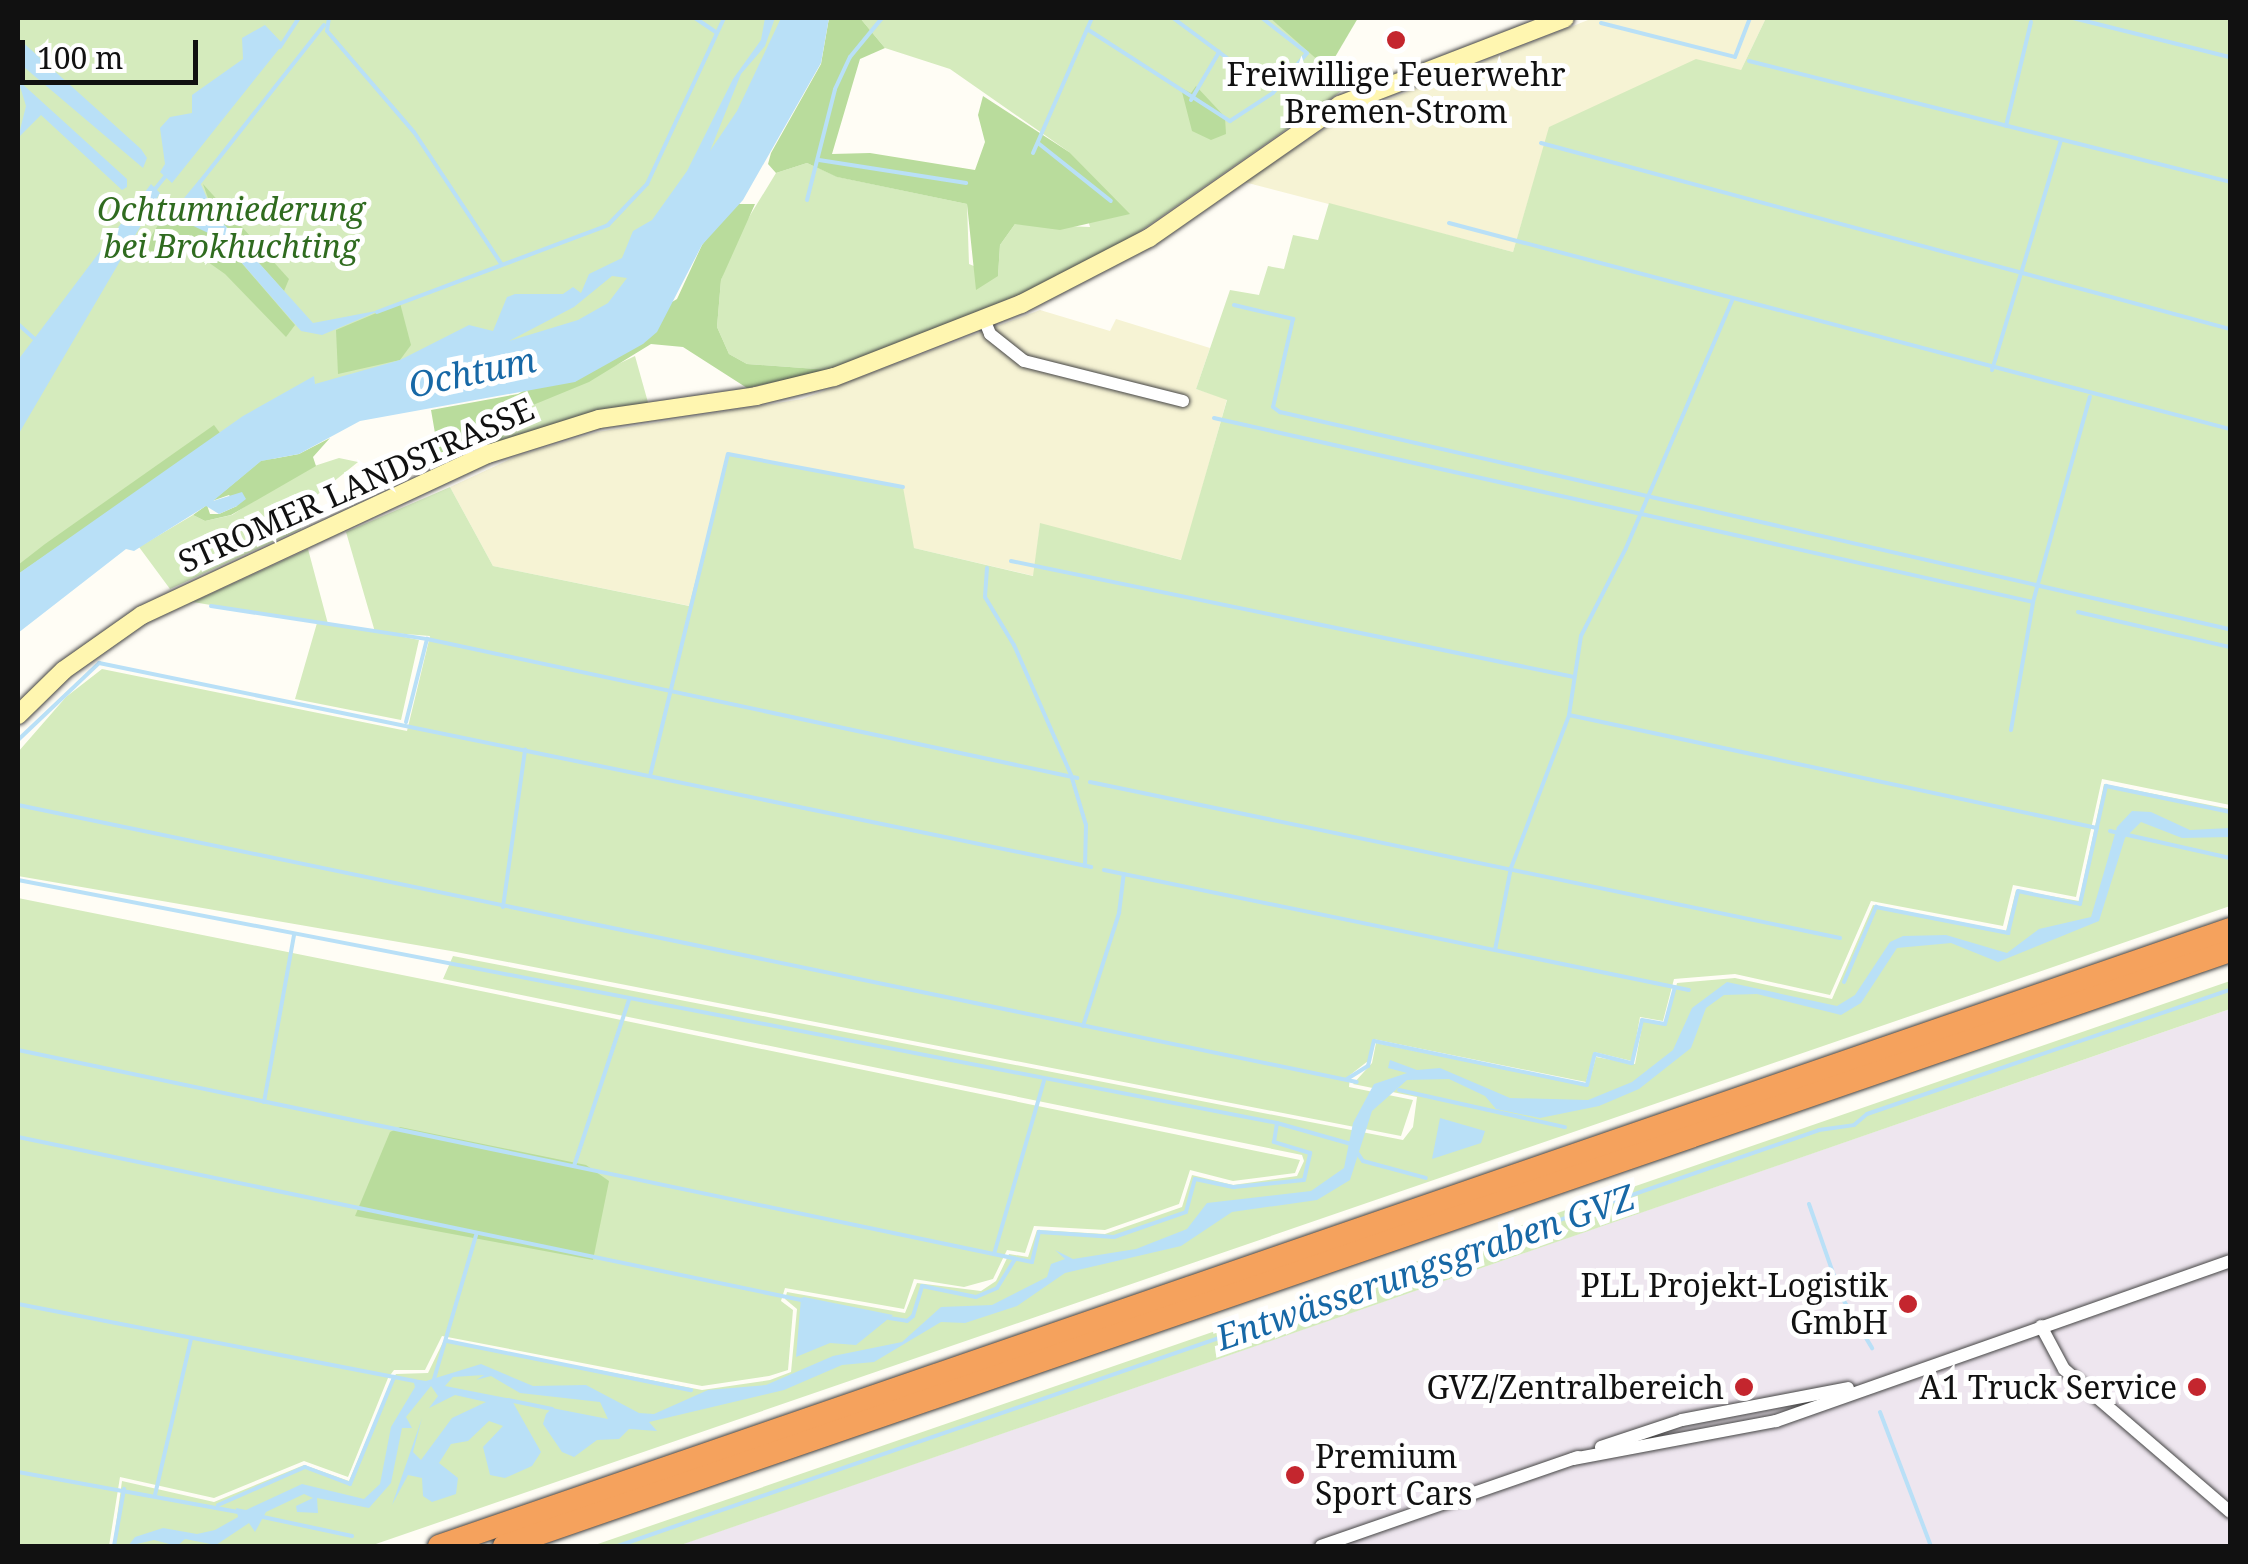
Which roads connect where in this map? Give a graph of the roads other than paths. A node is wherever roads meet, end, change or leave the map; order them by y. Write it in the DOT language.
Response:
graph roads {
  1 [pos="1566,18"];
  2 [pos="984,319"];
  3 [pos="1182,401"];
  4 [pos="18,715"];
  5 [pos="2230,928"];
  6 [pos="2230,951"];
  7 [pos="2230,1261"];
  8 [pos="2042,1326"];
  9 [pos="1872,1384"];
  10 [pos="1573,1459"];
  11 [pos="2230,1512"];
  12 [pos="439,1546"];
  13 [pos="504,1546"];
  14 [pos="1321,1546"];
  1 -- 2 [label="main road, STROMER LANDSTRASSE"];
  2 -- 3 [label="street"];
  2 -- 4 [label="main road, STROMER LANDSTRASSE"];
  5 -- 12 [label="highway"];
  6 -- 13 [label="highway"];
  7 -- 8 [label="street"];
  8 -- 9 [label="street"];
  8 -- 11 [label="street"];
  9 -- 10 [label="street"];
  9 -- 10 [label="street"];
  10 -- 14 [label="street"];
}
